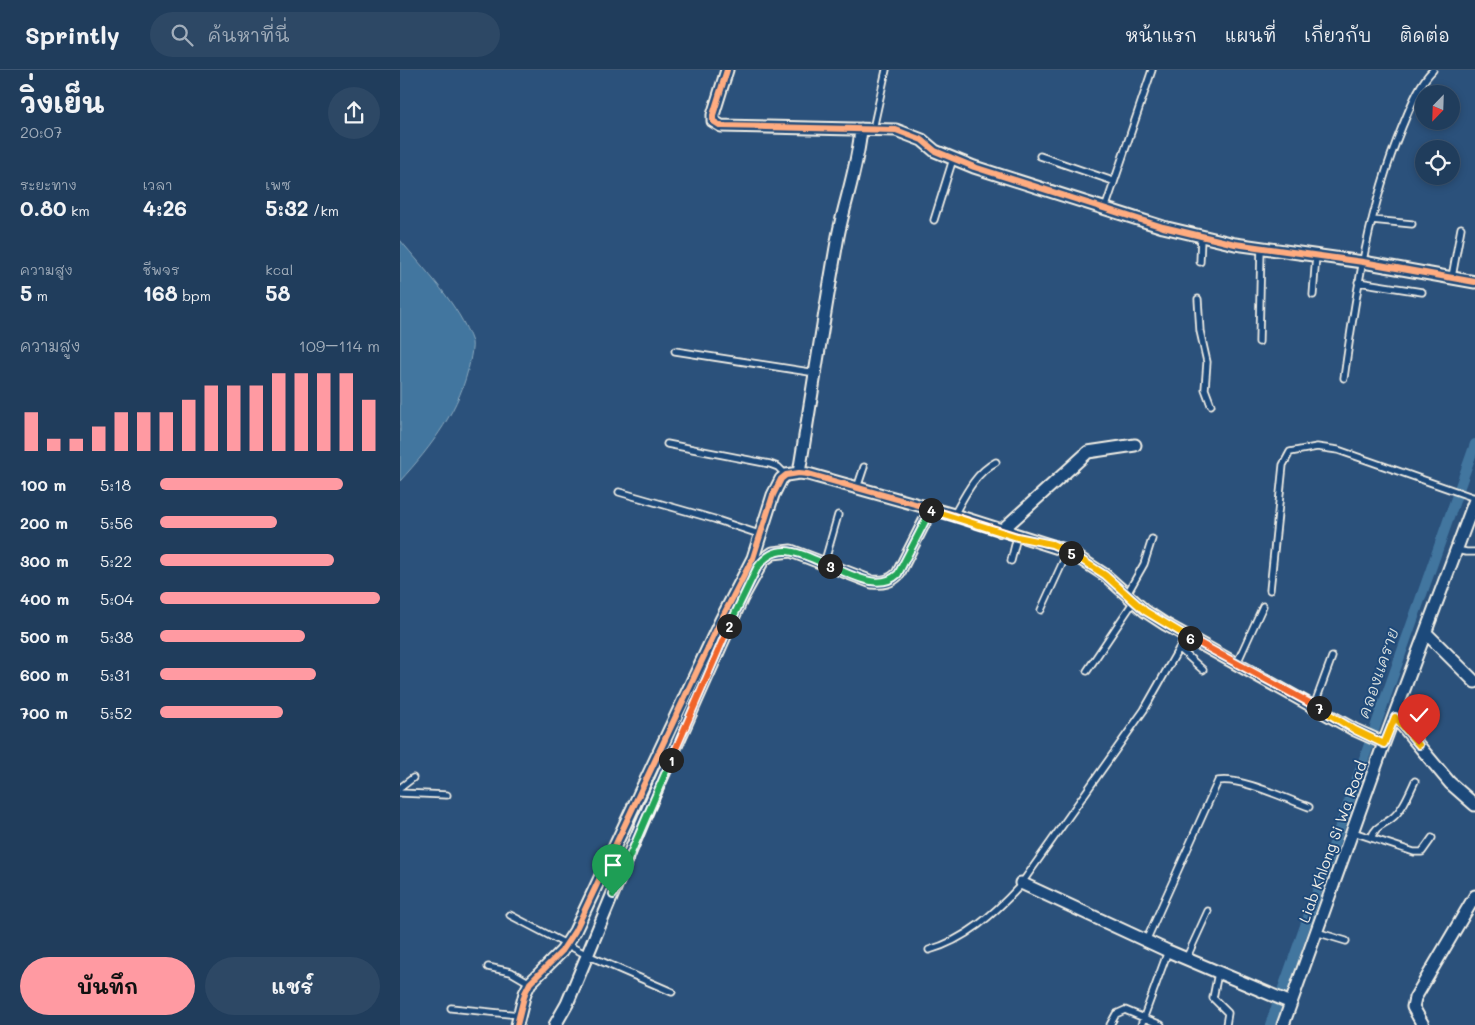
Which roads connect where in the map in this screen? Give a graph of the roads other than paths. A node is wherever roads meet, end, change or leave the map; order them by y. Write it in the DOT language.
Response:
graph roads {
  1 [pos="727,70"];
  2 [pos="886,70"];
  3 [pos="1152,70"];
  4 [pos="1432,70"];
  5 [pos="867,129"];
  6 [pos="1040,156"];
  7 [pos="953,159"];
  8 [pos="1113,181"];
  9 [pos="1106,209"];
  10 [pos="934,220"];
  11 [pos="1372,220"];
  12 [pos="1412,224"];
  13 [pos="1461,228"];
  14 [pos="1202,237"];
  15 [pos="1261,247"];
  16 [pos="1316,255"];
  17 [pos="1200,262"];
  18 [pos="1363,262"];
  19 [pos="1452,277"];
  20 [pos="1358,282"];
  21 [pos="1475,282"];
  22 [pos="1422,292"];
  23 [pos="1313,295"];
  24 [pos="1198,299"];
  25 [pos="1259,342"];
  26 [pos="675,351"];
  27 [pos="816,373"];
  28 [pos="1344,378"];
  29 [pos="1211,405"];
  30 [pos="668,444"];
  31 [pos="1135,445"];
  32 [pos="996,462"];
  33 [pos="864,467"];
  34 [pos="799,472"];
  35 [pos="786,475"];
  36 [pos="857,488"];
  37 [pos="619,492"];
  38 [pos="1472,498"];
  39 [pos="931,509"];
  40 [pos="838,515"];
  41 [pos="954,515"];
  42 [pos="1002,532"];
  43 [pos="762,535"];
  44 [pos="1017,537"];
  45 [pos="1152,539"];
  46 [pos="1457,550"];
  47 [pos="1068,551"];
  48 [pos="1475,552"];
  49 [pos="1011,561"];
  50 [pos="824,564"];
  51 [pos="1270,590"];
  52 [pos="1131,597"];
  53 [pos="1263,606"];
  54 [pos="1041,610"];
  55 [pos="1426,633"];
  56 [pos="1186,636"];
  57 [pos="1180,649"];
  58 [pos="1332,657"];
  59 [pos="1237,663"];
  60 [pos="1203,670"];
  61 [pos="1088,671"];
  62 [pos="1475,682"];
  63 [pos="1314,706"];
  64 [pos="1395,717"];
  65 [pos="1379,742"];
  66 [pos="413,778"];
  67 [pos="1414,781"];
  68 [pos="400,788"];
  69 [pos="400,793"];
  70 [pos="447,795"];
  71 [pos="1475,805"];
  72 [pos="1309,807"];
  73 [pos="1353,832"];
  74 [pos="1371,838"];
  75 [pos="1432,838"];
  76 [pos="1022,883"];
  77 [pos="1473,904"];
  78 [pos="1208,911"];
  79 [pos="510,915"];
  80 [pos="1316,932"];
  81 [pos="1146,941"];
  82 [pos="1346,941"];
  83 [pos="566,944"];
  84 [pos="929,950"];
  85 [pos="1168,952"];
  86 [pos="587,955"];
  87 [pos="1186,959"];
  88 [pos="488,967"];
  89 [pos="1218,974"];
  90 [pos="530,983"];
  91 [pos="672,992"];
  92 [pos="1287,1001"];
  93 [pos="451,1008"];
  94 [pos="1144,1018"];
  95 [pos="518,1020"];
  96 [pos="555,1025"];
  97 [pos="1110,1025"];
  98 [pos="1141,1025"];
  99 [pos="1161,1025"];
  100 [pos="1226,1025"];
  101 [pos="1283,1025"];
  102 [pos="1423,1025"];
  1 -- 5 [label="street"];
  2 -- 5 [label="lane"];
  3 -- 8 [label="lane"];
  4 -- 11 [label="lane"];
  5 -- 7 [label="street"];
  5 -- 27 [label="street"];
  6 -- 8 [label="lane"];
  7 -- 9 [label="street"];
  7 -- 10 [label="lane"];
  8 -- 9 [label="lane"];
  9 -- 14 [label="street"];
  11 -- 12 [label="lane"];
  11 -- 18 [label="lane"];
  13 -- 19 [label="lane"];
  14 -- 15 [label="street"];
  14 -- 17 [label="lane"];
  15 -- 16 [label="street"];
  15 -- 25 [label="lane"];
  16 -- 18 [label="street"];
  16 -- 23 [label="lane"];
  18 -- 19 [label="street"];
  18 -- 20 [label="lane"];
  19 -- 21 [label="street"];
  20 -- 22 [label="lane"];
  20 -- 28 [label="lane"];
  24 -- 29 [label="lane"];
  26 -- 27 [label="lane"];
  27 -- 34 [label="street"];
  30 -- 35 [label="lane"];
  31 -- 42 [label="street"];
  32 -- 41 [label="lane"];
  33 -- 36 [label="lane"];
  34 -- 35 [label="street"];
  34 -- 36 [label="street"];
  35 -- 43 [label="street"];
  36 -- 39 [label="street"];
  37 -- 43 [label="lane"];
  38 -- 46 [label="street, Liab Khlong Si Wa Road"];
  38 -- 51 [label="lane"];
  39 -- 41 [label="street"];
  39 -- 50 [label="street"];
  40 -- 50 [label="lane"];
  41 -- 42 [label="street"];
  42 -- 44 [label="street"];
  43 -- 83 [label="street"];
  44 -- 47 [label="street"];
  44 -- 49 [label="lane"];
  45 -- 52 [label="lane"];
  46 -- 48 [label="lane"];
  46 -- 55 [label="street, Liab Khlong Si Wa Road"];
  47 -- 52 [label="street"];
  47 -- 54 [label="lane"];
  50 -- 86 [label="street"];
  52 -- 56 [label="street"];
  52 -- 61 [label="lane"];
  53 -- 59 [label="lane"];
  55 -- 62 [label="street"];
  55 -- 64 [label="street, Liab Khlong Si Wa Road"];
  56 -- 57 [label="lane"];
  56 -- 59 [label="street"];
  57 -- 60 [label="lane"];
  57 -- 76 [label="lane"];
  58 -- 63 [label="lane"];
  59 -- 63 [label="street"];
  63 -- 65 [label="street"];
  64 -- 65 [label="street, Liab Khlong Si Wa Road"];
  64 -- 71 [label="street"];
  65 -- 73 [label="street, Liab Khlong Si Wa Road"];
  66 -- 68 [label="lane"];
  67 -- 74 [label="lane"];
  69 -- 70 [label="lane"];
  72 -- 81 [label="lane"];
  73 -- 74 [label="lane"];
  73 -- 80 [label="street, Liab Khlong Si Wa Road"];
  74 -- 75 [label="lane"];
  76 -- 81 [label="street"];
  76 -- 84 [label="lane"];
  77 -- 102 [label="street"];
  78 -- 87 [label="lane"];
  79 -- 83 [label="lane"];
  80 -- 82 [label="lane"];
  80 -- 92 [label="street, Liab Khlong Si Wa Road"];
  81 -- 85 [label="street"];
  83 -- 86 [label="lane"];
  83 -- 90 [label="street"];
  85 -- 87 [label="street"];
  85 -- 94 [label="lane"];
  86 -- 91 [label="lane"];
  86 -- 96 [label="street"];
  87 -- 89 [label="street"];
  88 -- 90 [label="lane"];
  89 -- 92 [label="street"];
  89 -- 100 [label="lane"];
  90 -- 95 [label="street"];
  92 -- 101 [label="street, Liab Khlong Si Wa Road"];
  93 -- 95 [label="lane"];
  94 -- 97 [label="lane"];
  94 -- 98 [label="lane"];
  94 -- 99 [label="lane"];
}
